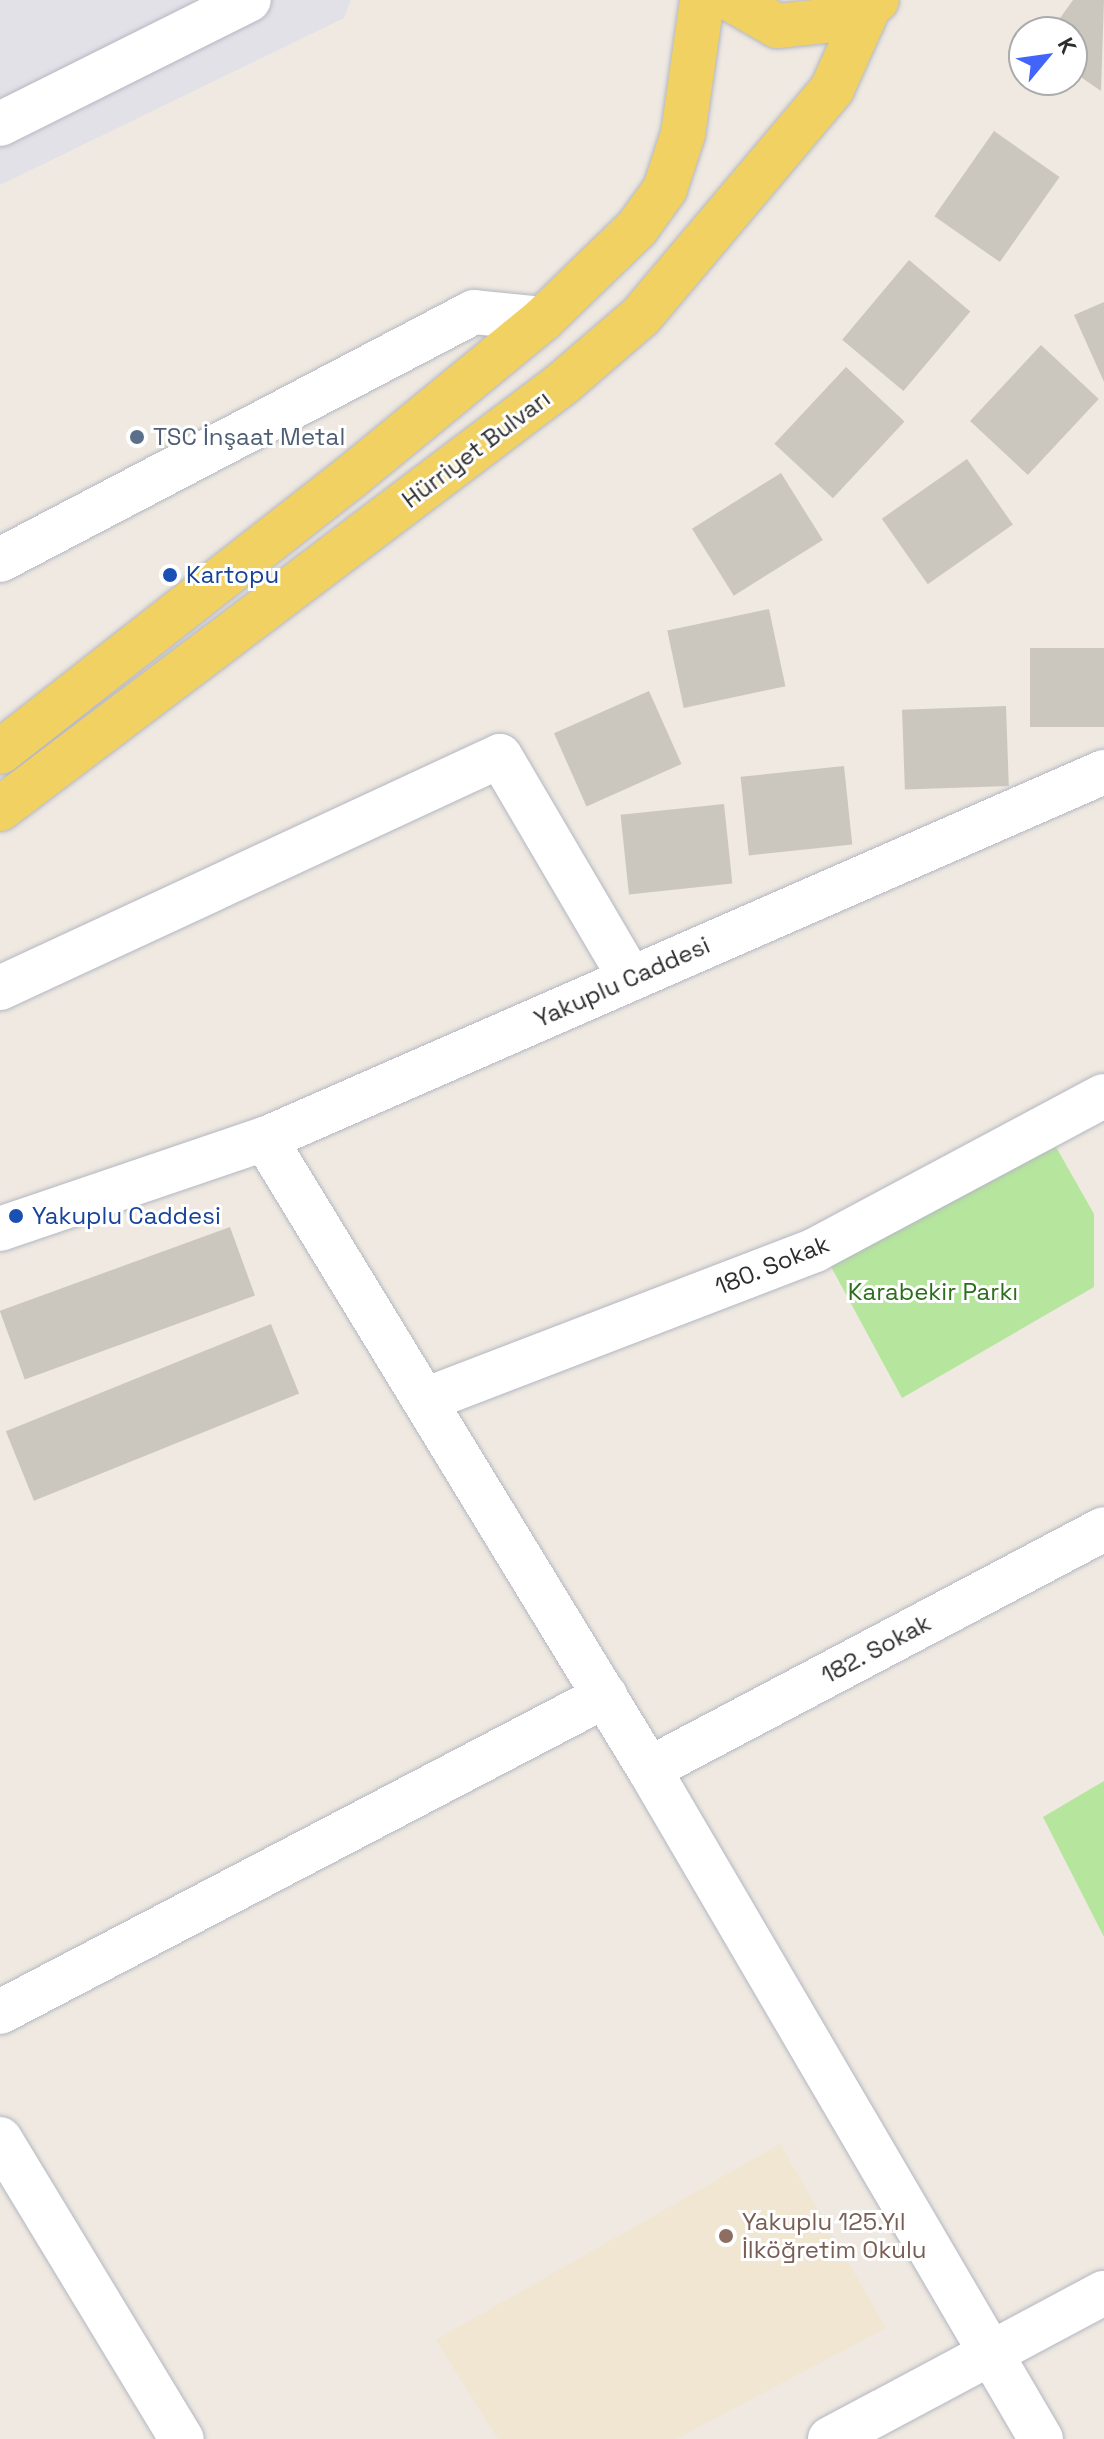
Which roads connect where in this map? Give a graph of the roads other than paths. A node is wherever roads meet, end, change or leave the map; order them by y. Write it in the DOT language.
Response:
graph roads {
  1 [pos="249,0"];
  2 [pos="702,0"];
  3 [pos="732,0"];
  4 [pos="872,4"];
  5 [pos="0,124"];
  6 [pos="543,319"];
  7 [pos="0,560"];
  8 [pos="0,752"];
  9 [pos="1104,772"];
  10 [pos="0,809"];
  11 [pos="630,978"];
  12 [pos="0,988"];
  13 [pos="1104,1096"];
  14 [pos="265,1139"];
  15 [pos="0,1229"];
  16 [pos="425,1400"];
  17 [pos="1104,1529"];
  18 [pos="605,1696"];
  19 [pos="649,1769"];
  20 [pos="0,2012"];
  21 [pos="0,2139"];
  22 [pos="1104,2293"];
  23 [pos="996,2352"];
  24 [pos="182,2439"];
  25 [pos="830,2439"];
  26 [pos="1041,2439"];
  1 -- 5 [label="street"];
  2 -- 6 [label="main road"];
  3 -- 4 [label="main road"];
  4 -- 10 [label="main road, Hürriyet Bulvarı"];
  6 -- 7 [label="street"];
  6 -- 8 [label="main road"];
  9 -- 11 [label="street, Yakuplu Caddesi"];
  11 -- 12 [label="street"];
  11 -- 14 [label="street, Yakuplu Caddesi"];
  13 -- 16 [label="street, 180. Sokak"];
  14 -- 15 [label="street, Yakuplu Caddesi"];
  14 -- 16 [label="street"];
  16 -- 18 [label="street"];
  17 -- 19 [label="street, 182. Sokak"];
  18 -- 19 [label="street"];
  18 -- 20 [label="street"];
  19 -- 23 [label="street"];
  21 -- 24 [label="street"];
  22 -- 23 [label="street"];
  23 -- 25 [label="street"];
  23 -- 26 [label="street"];
}
